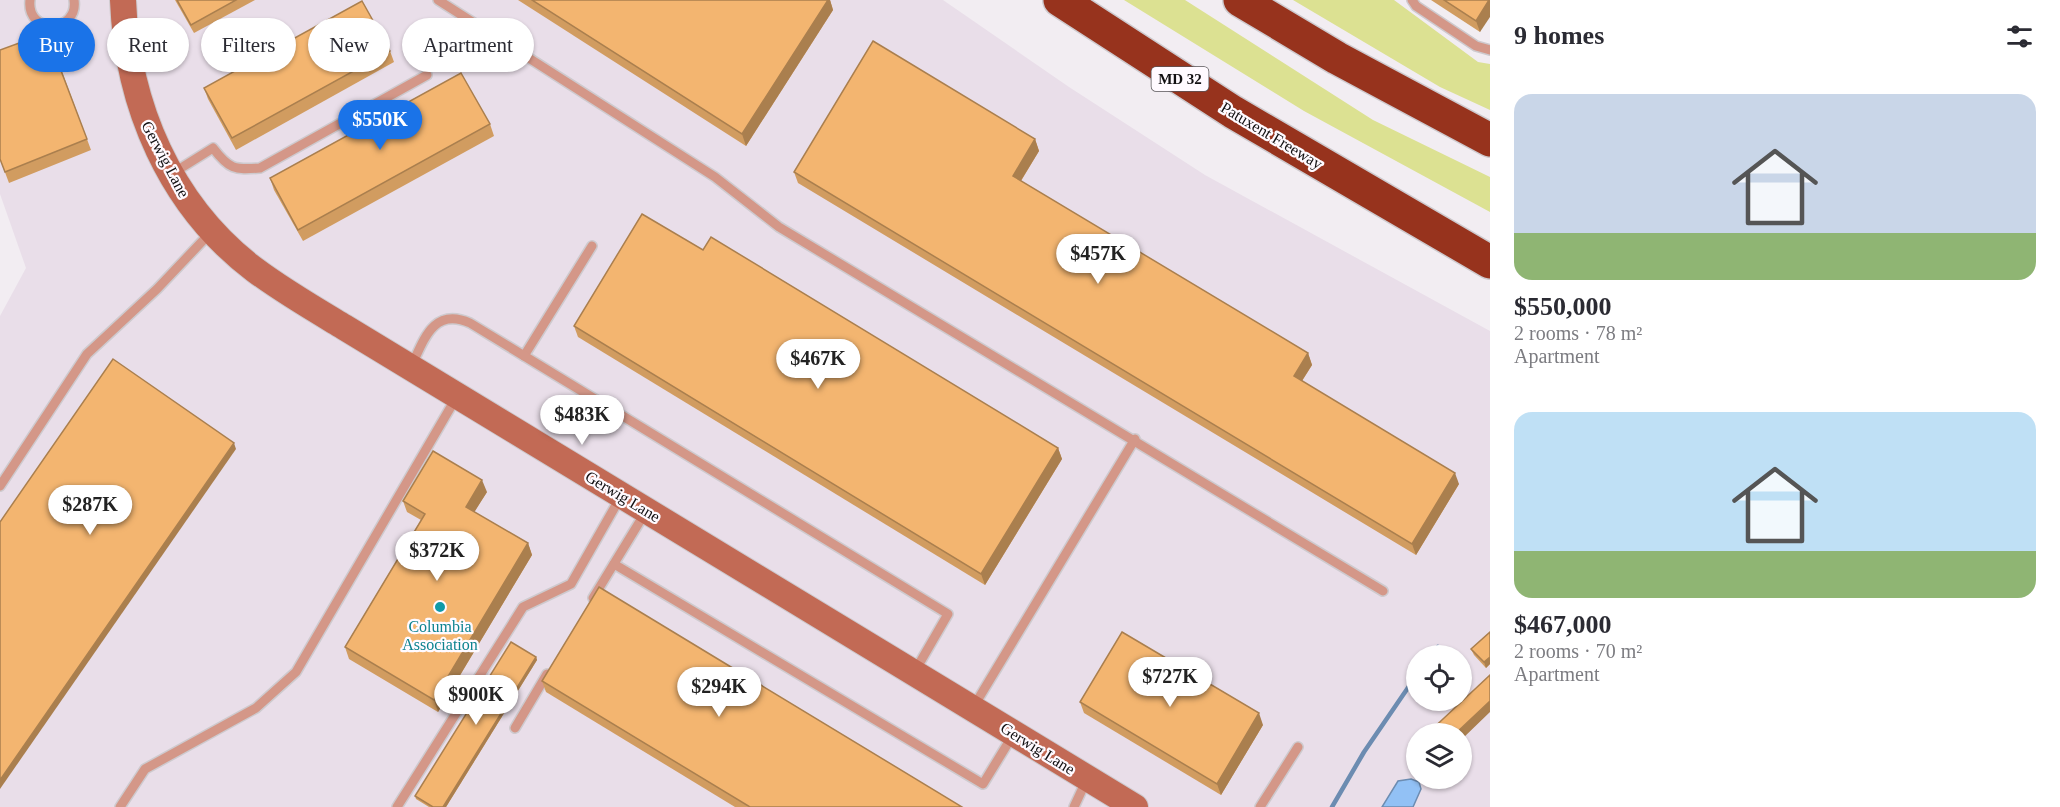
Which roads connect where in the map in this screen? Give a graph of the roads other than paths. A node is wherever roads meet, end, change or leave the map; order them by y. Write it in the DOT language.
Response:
graph roads {
  1 [pos="30,0"];
  2 [pos="74,0"];
  3 [pos="123,0"];
  4 [pos="438,0"];
  5 [pos="1060,0"];
  6 [pos="1240,0"];
  7 [pos="1412,0"];
  8 [pos="1490,50"];
  9 [pos="427,75"];
  10 [pos="1490,140"];
  11 [pos="171,175"];
  12 [pos="212,231"];
  13 [pos="592,246"];
  14 [pos="1490,262"];
  15 [pos="524,356"];
  16 [pos="410,368"];
  17 [pos="458,396"];
  18 [pos="1135,439"];
  19 [pos="0,486"];
  20 [pos="621,496"];
  21 [pos="646,510"];
  22 [pos="614,564"];
  23 [pos="1383,591"];
  24 [pos="590,603"];
  25 [pos="555,663"];
  26 [pos="914,673"];
  27 [pos="972,708"];
  28 [pos="515,728"];
  29 [pos="1014,733"];
  30 [pos="1298,747"];
  31 [pos="1087,778"];
  32 [pos="120,807"];
  33 [pos="397,807"];
  34 [pos="1074,807"];
  35 [pos="1135,807"];
  36 [pos="1260,807"];
  1 -- 2 [label="lane"];
  3 -- 11 [label="street, Gerwig Lane"];
  4 -- 18 [label="lane"];
  5 -- 14 [label="highway, Patuxent Freeway / MD 32"];
  6 -- 10 [label="highway"];
  7 -- 8 [label="lane"];
  9 -- 11 [label="lane"];
  11 -- 12 [label="street, Gerwig Lane"];
  12 -- 16 [label="street, Gerwig Lane"];
  12 -- 19 [label="lane"];
  13 -- 15 [label="lane"];
  15 -- 16 [label="lane"];
  15 -- 26 [label="lane"];
  16 -- 17 [label="street, Gerwig Lane"];
  17 -- 20 [label="street, Gerwig Lane"];
  17 -- 32 [label="lane"];
  18 -- 23 [label="lane"];
  18 -- 27 [label="lane"];
  20 -- 21 [label="street, Gerwig Lane"];
  20 -- 33 [label="lane"];
  21 -- 22 [label="lane"];
  21 -- 26 [label="street, Gerwig Lane"];
  22 -- 24 [label="lane"];
  22 -- 29 [label="lane"];
  25 -- 28 [label="lane"];
  26 -- 27 [label="street, Gerwig Lane"];
  27 -- 29 [label="street, Gerwig Lane"];
  29 -- 31 [label="street, Gerwig Lane"];
  30 -- 36 [label="lane"];
  31 -- 34 [label="lane"];
  31 -- 35 [label="street, Gerwig Lane"];
}
